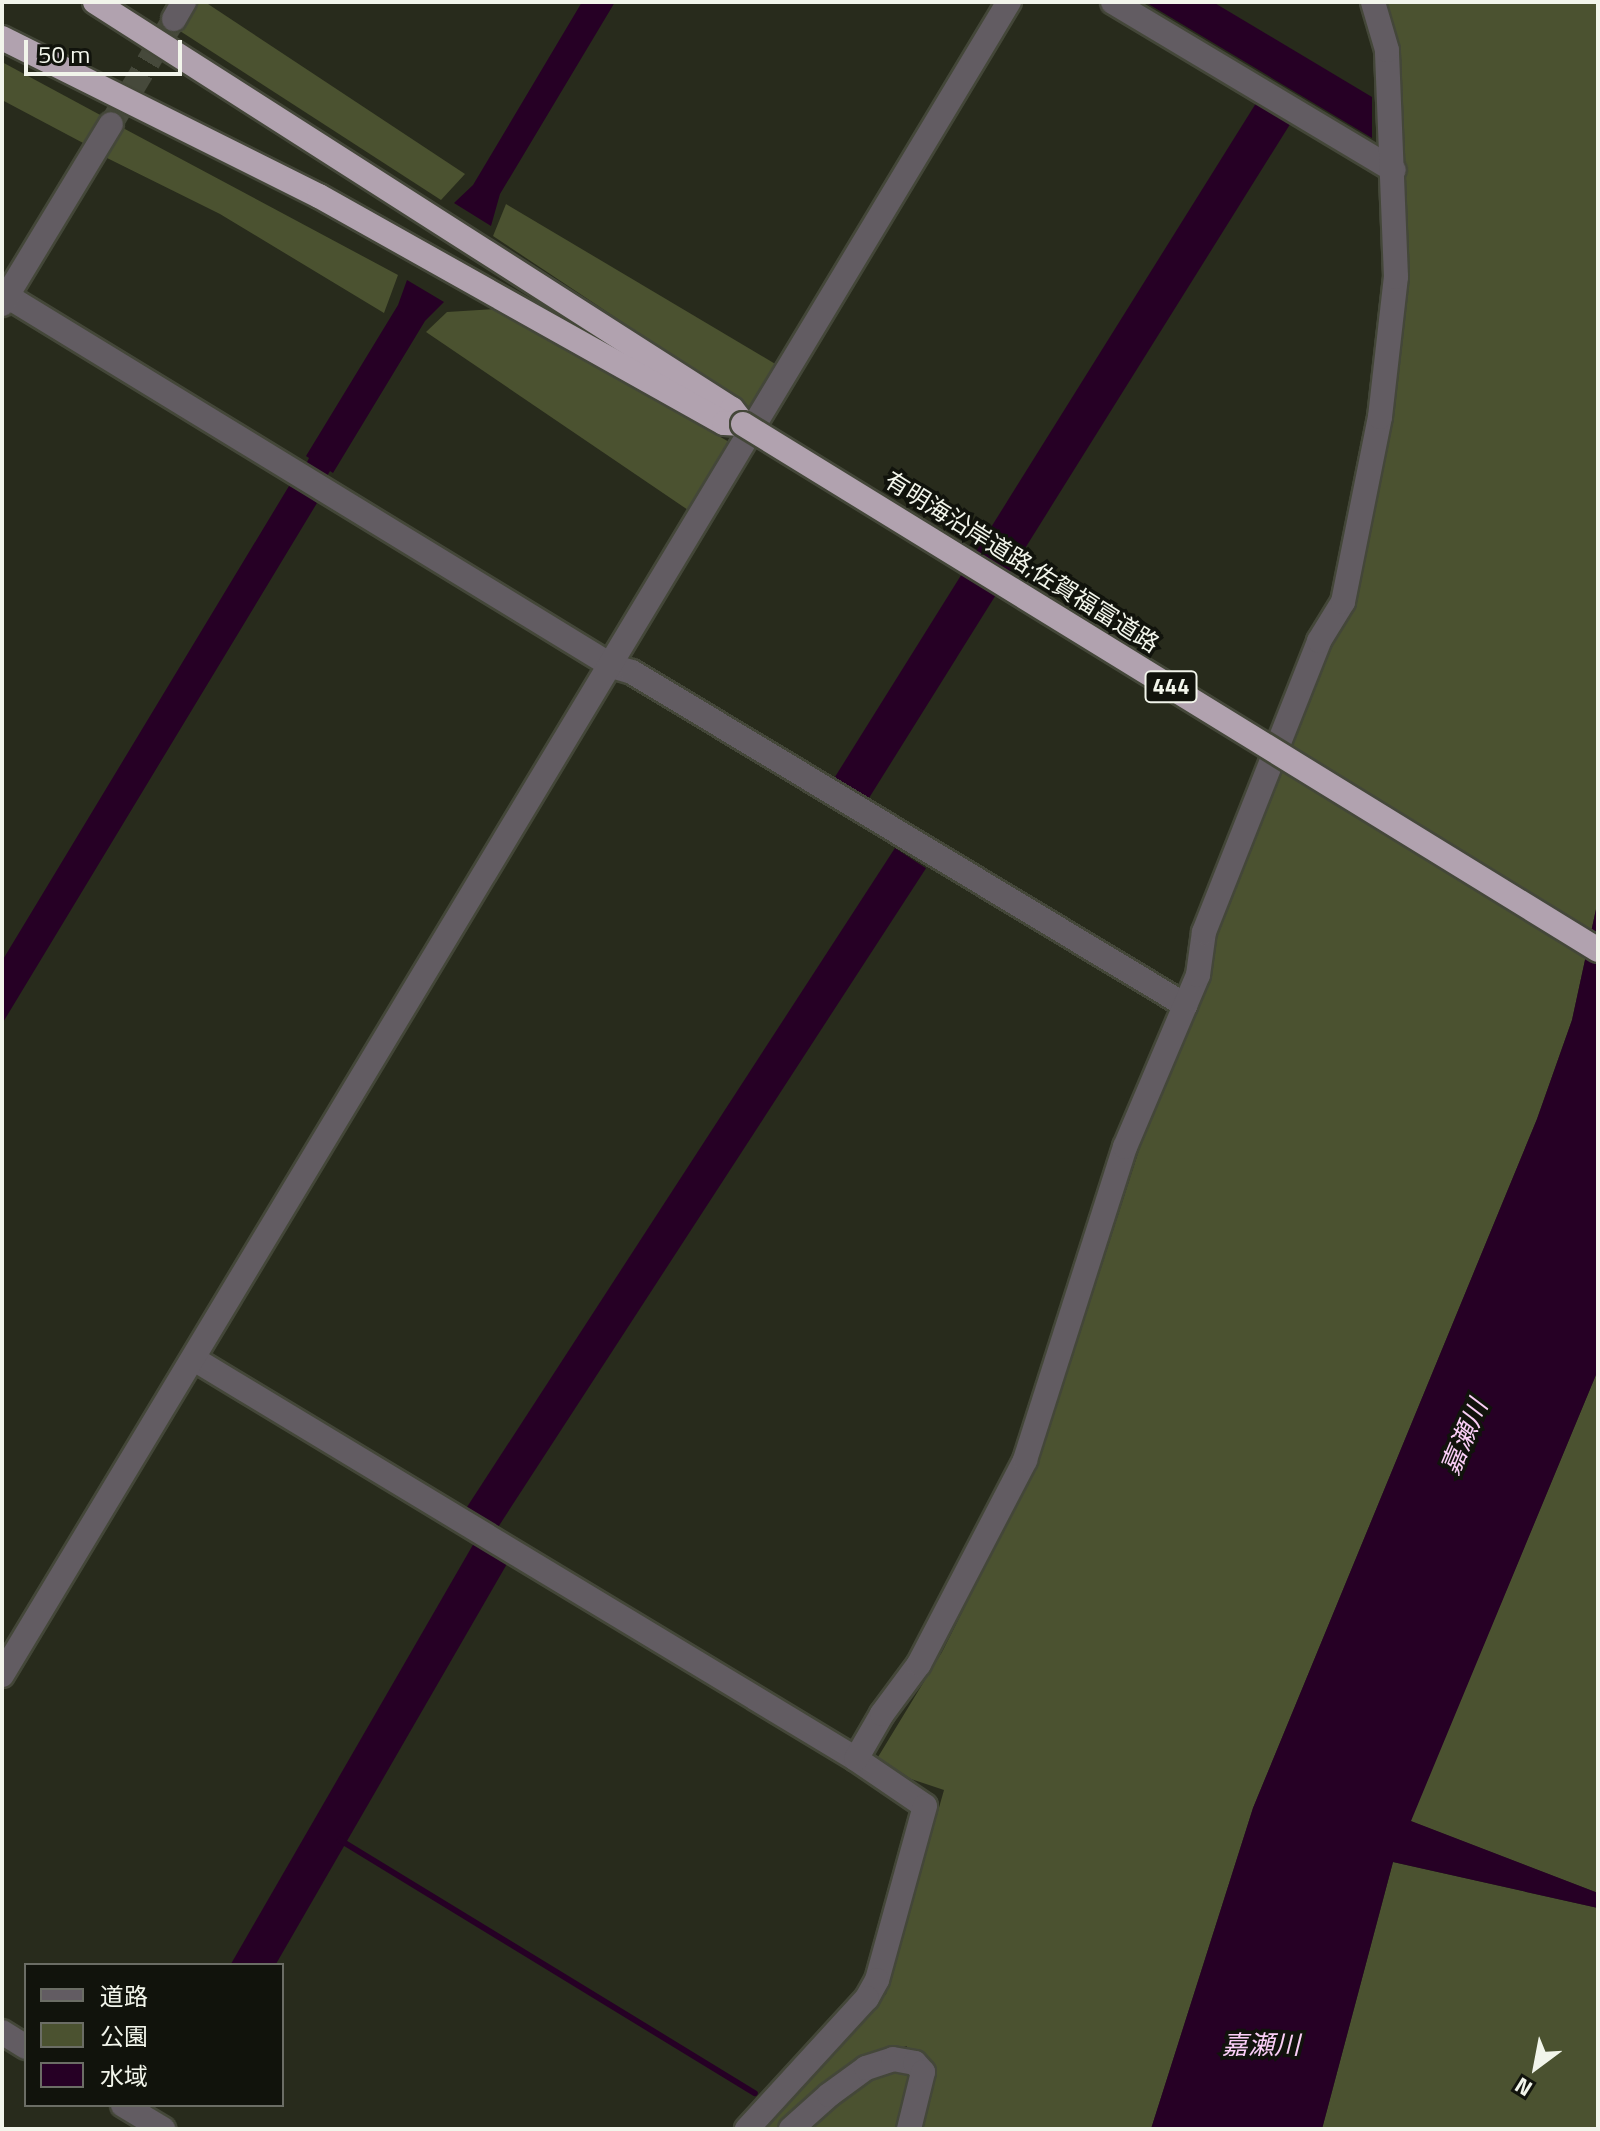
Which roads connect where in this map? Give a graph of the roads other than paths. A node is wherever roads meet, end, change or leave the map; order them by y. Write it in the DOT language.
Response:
graph roads {
  1 [pos="95,2"];
  2 [pos="1009,2"];
  3 [pos="1113,2"];
  4 [pos="1373,2"];
  5 [pos="2,38"];
  6 [pos="111,124"];
  7 [pos="1394,170"];
  8 [pos="4,298"];
  9 [pos="743,424"];
  10 [pos="612,666"];
  11 [pos="1598,950"];
  12 [pos="1185,1005"];
  13 [pos="194,1359"];
  14 [pos="2,1675"];
  15 [pos="856,1759"];
  16 [pos="2,2032"];
  17 [pos="24,2046"];
  18 [pos="126,2107"];
  19 [pos="163,2129"];
  20 [pos="747,2129"];
  21 [pos="791,2129"];
  22 [pos="909,2129"];
  1 -- 9 [label="highway"];
  2 -- 10 [label="street"];
  3 -- 7 [label="street"];
  4 -- 7 [label="street"];
  5 -- 9 [label="highway"];
  6 -- 8 [label="street"];
  7 -- 12 [label="street"];
  8 -- 10 [label="street"];
  9 -- 11 [label="highway, 有明海沿岸道路;佐賀福富道路 / 444, bridge"];
  10 -- 12 [label="street"];
  10 -- 13 [label="street"];
  12 -- 15 [label="street"];
  13 -- 14 [label="street"];
  13 -- 15 [label="street"];
  15 -- 20 [label="street"];
  16 -- 17 [label="street"];
  18 -- 19 [label="street"];
  21 -- 22 [label="street"];
}
